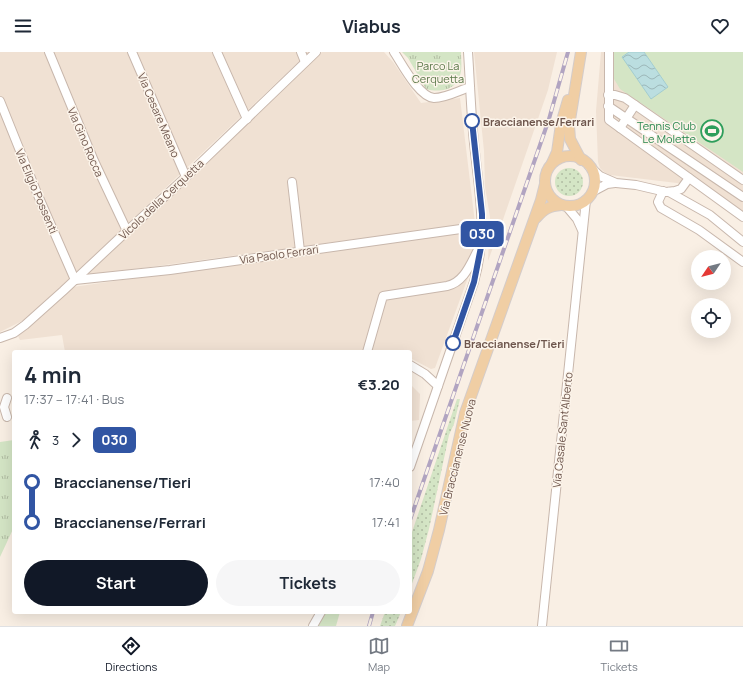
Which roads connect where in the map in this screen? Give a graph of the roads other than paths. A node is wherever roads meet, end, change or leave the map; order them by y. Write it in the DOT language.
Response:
graph roads {
  1 [pos="49,52"];
  2 [pos="132,52"];
  3 [pos="217,52"];
  4 [pos="301,52"];
  5 [pos="316,52"];
  6 [pos="394,52"];
  7 [pos="468,52"];
  8 [pos="609,52"];
  9 [pos="580,57"];
  10 [pos="305,62"];
  11 [pos="609,79"];
  12 [pos="470,87"];
  13 [pos="608,95"];
  14 [pos="625,98"];
  15 [pos="0,101"];
  16 [pos="635,105"];
  17 [pos="608,106"];
  18 [pos="627,118"];
  19 [pos="247,119"];
  20 [pos="620,128"];
  21 [pos="581,160"];
  22 [pos="552,164"];
  23 [pos="589,166"];
  24 [pos="186,177"];
  25 [pos="689,178"];
  26 [pos="743,180"];
  27 [pos="292,182"];
  28 [pos="616,183"];
  29 [pos="545,184"];
  30 [pos="592,192"];
  31 [pos="666,192"];
  32 [pos="743,197"];
  33 [pos="586,200"];
  34 [pos="563,205"];
  35 [pos="743,217"];
  36 [pos="533,221"];
  37 [pos="482,226"];
  38 [pos="127,231"];
  39 [pos="582,233"];
  40 [pos="482,242"];
  41 [pos="743,242"];
  42 [pos="300,251"];
  43 [pos="743,262"];
  44 [pos="75,280"];
  45 [pos="0,338"];
  46 [pos="368,350"];
  47 [pos="412,366"];
  48 [pos="438,386"];
  49 [pos="7,398"];
  50 [pos="7,417"];
  51 [pos="412,460"];
  52 [pos="412,613"];
  53 [pos="320,614"];
  54 [pos="412,614"];
  55 [pos="313,626"];
  56 [pos="407,626"];
  57 [pos="542,626"];
  1 -- 38 [label="street, Via Gino Rocca"];
  2 -- 24 [label="street, Via Cesare Meano"];
  3 -- 19 [label="street"];
  4 -- 10 [label="street"];
  5 -- 10 [label="street, Vicolo della Cerquetta"];
  6 -- 12 [label="street"];
  7 -- 12 [label="street"];
  8 -- 11 [label="street"];
  9 -- 21 [label="main road"];
  9 -- 22 [label="main road"];
  10 -- 19 [label="street, Vicolo della Cerquetta"];
  11 -- 13 [label="street"];
  11 -- 14 [label="street"];
  12 -- 37 [label="street"];
  13 -- 14 [label="street"];
  13 -- 17 [label="street"];
  14 -- 16 [label="street"];
  15 -- 44 [label="street, Via Eligio Possenti"];
  16 -- 18 [label="street"];
  16 -- 26 [label="street"];
  17 -- 18 [label="street"];
  17 -- 20 [label="street"];
  18 -- 20 [label="street"];
  18 -- 32 [label="street"];
  19 -- 24 [label="street, Vicolo della Cerquetta"];
  20 -- 25 [label="street"];
  21 -- 22 [label="main road"];
  21 -- 23 [label="main road"];
  22 -- 29 [label="main road"];
  23 -- 28 [label="street"];
  23 -- 30 [label="main road"];
  24 -- 38 [label="street, Vicolo della Cerquetta"];
  25 -- 31 [label="street"];
  25 -- 35 [label="street"];
  27 -- 42 [label="street"];
  28 -- 30 [label="street"];
  28 -- 31 [label="street"];
  29 -- 34 [label="main road"];
  29 -- 36 [label="main road, Via Braccianense Nuova"];
  30 -- 33 [label="main road"];
  31 -- 41 [label="street"];
  31 -- 43 [label="street"];
  33 -- 34 [label="main road"];
  33 -- 39 [label="street, Via Casale Sant'Alberto"];
  34 -- 36 [label="main road, Via Braccianense Nuova"];
  34 -- 39 [label="street"];
  36 -- 52 [label="main road, Via Braccianense Nuova"];
  37 -- 40 [label="street"];
  37 -- 42 [label="street, Via Paolo Ferrari"];
  38 -- 44 [label="street, Vicolo della Cerquetta"];
  39 -- 57 [label="street, Via Casale Sant'Alberto"];
  40 -- 46 [label="street"];
  40 -- 48 [label="street"];
  42 -- 44 [label="street, Via Paolo Ferrari"];
  44 -- 45 [label="street, Vicolo della Cerquetta"];
  47 -- 48 [label="street"];
  48 -- 51 [label="street"];
  49 -- 50 [label="street"];
  53 -- 55 [label="street"];
  54 -- 56 [label="main road, Via Braccianense Nuova"];
}
